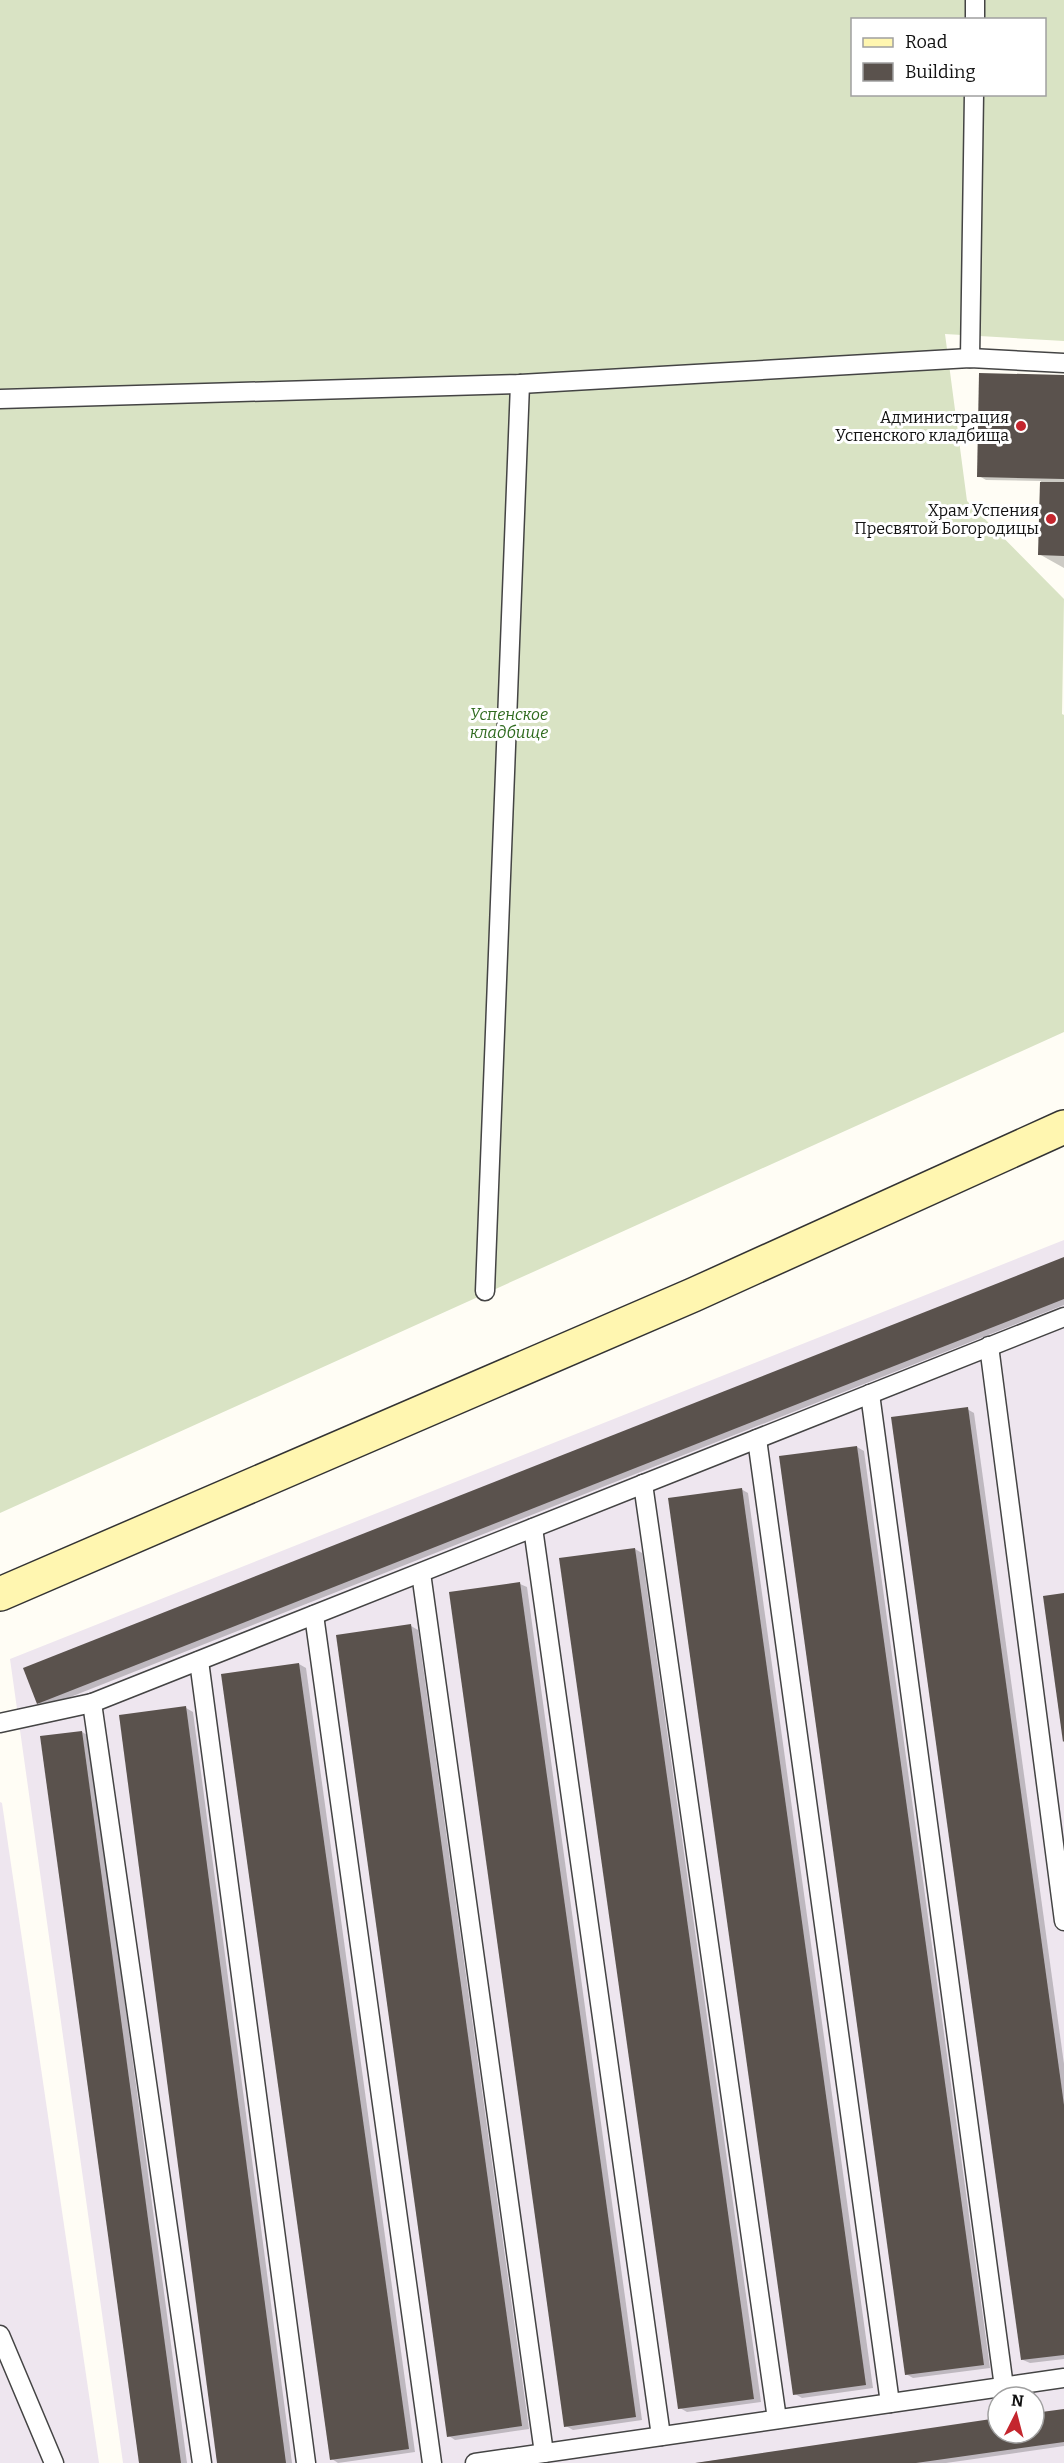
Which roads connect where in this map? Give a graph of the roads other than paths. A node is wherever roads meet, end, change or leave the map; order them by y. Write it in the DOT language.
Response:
graph roads {
  1 [pos="975,0"];
  2 [pos="975,18"];
  3 [pos="974,96"];
  4 [pos="970,358"];
  5 [pos="1064,363"];
  6 [pos="520,384"];
  7 [pos="0,399"];
  8 [pos="1064,1127"];
  9 [pos="484,1291"];
  10 [pos="1064,1317"];
  11 [pos="989,1346"];
  12 [pos="870,1394"];
  13 [pos="757,1439"];
  14 [pos="643,1484"];
  15 [pos="533,1528"];
  16 [pos="421,1573"];
  17 [pos="0,1593"];
  18 [pos="314,1615"];
  19 [pos="199,1661"];
  20 [pos="92,1703"];
  21 [pos="0,1722"];
  22 [pos="1064,1921"];
  23 [pos="0,2335"];
  24 [pos="1064,2378"];
  25 [pos="1004,2385"];
  26 [pos="1017,2385"];
  27 [pos="986,2390"];
  28 [pos="890,2403"];
  29 [pos="777,2420"];
  30 [pos="661,2436"];
  31 [pos="544,2453"];
  32 [pos="54,2463"];
  33 [pos="202,2463"];
  34 [pos="306,2463"];
  35 [pos="432,2463"];
  36 [pos="475,2463"];
  1 -- 2 [label="lane"];
  3 -- 4 [label="lane"];
  4 -- 5 [label="lane"];
  4 -- 6 [label="lane"];
  6 -- 7 [label="lane"];
  6 -- 9 [label="lane"];
  8 -- 17 [label="main road"];
  10 -- 11 [label="lane"];
  11 -- 12 [label="lane"];
  11 -- 22 [label="lane"];
  12 -- 13 [label="lane"];
  12 -- 25 [label="lane"];
  13 -- 14 [label="lane"];
  13 -- 28 [label="lane"];
  14 -- 15 [label="lane"];
  14 -- 29 [label="lane"];
  15 -- 16 [label="lane"];
  15 -- 30 [label="lane"];
  16 -- 18 [label="lane"];
  16 -- 31 [label="lane"];
  18 -- 19 [label="lane"];
  18 -- 35 [label="lane"];
  19 -- 20 [label="lane"];
  19 -- 34 [label="lane"];
  20 -- 21 [label="lane"];
  20 -- 33 [label="lane"];
  23 -- 32 [label="lane"];
  24 -- 26 [label="lane"];
  27 -- 28 [label="lane"];
  28 -- 29 [label="lane"];
  29 -- 30 [label="lane"];
  30 -- 31 [label="lane"];
  31 -- 36 [label="lane"];
}
